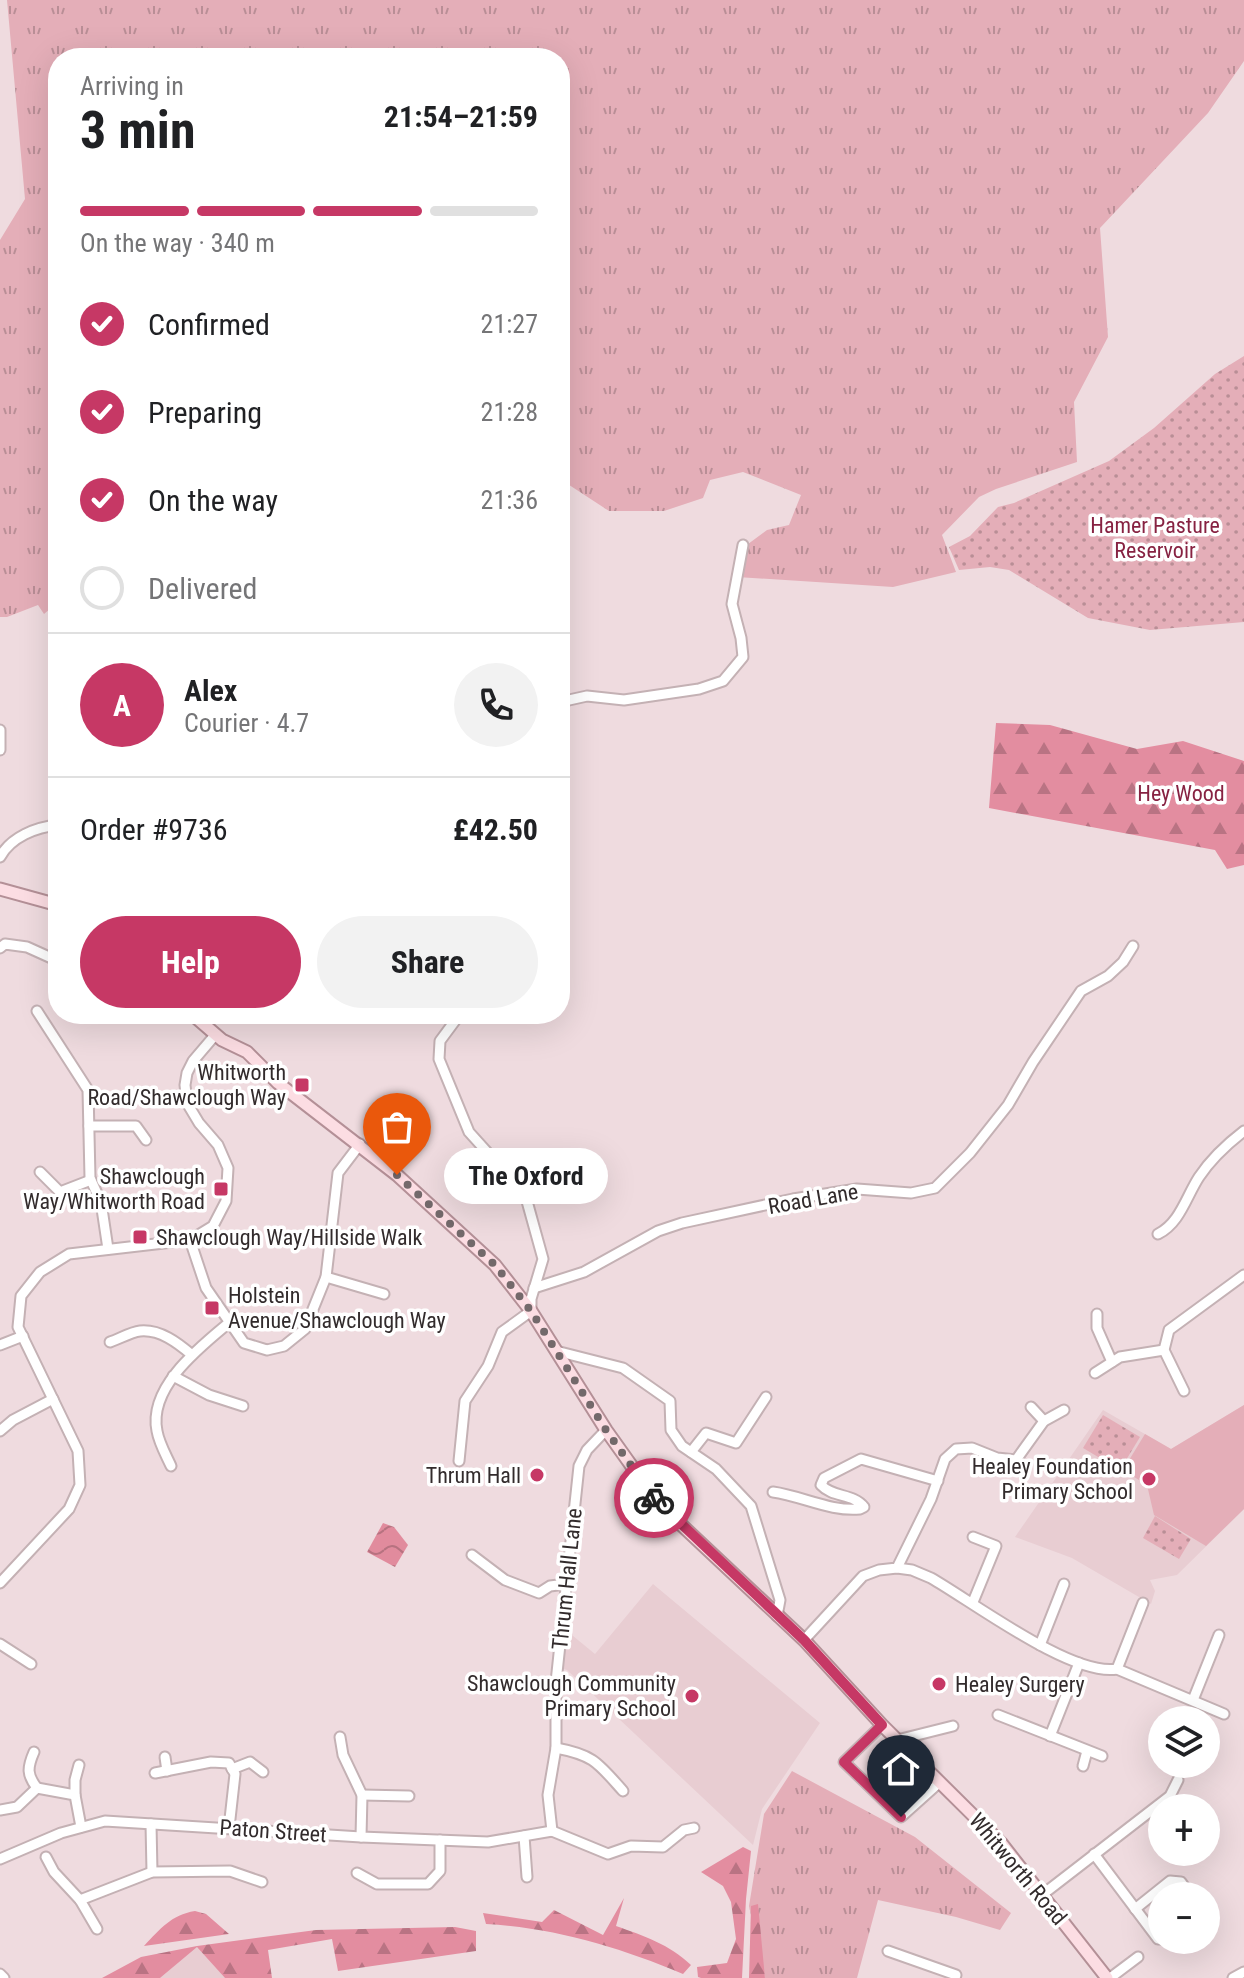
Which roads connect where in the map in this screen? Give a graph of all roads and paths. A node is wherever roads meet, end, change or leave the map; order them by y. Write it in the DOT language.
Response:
graph roads {
  1 [pos="743,545"];
  2 [pos="570,700"];
  3 [pos="0,730"];
  4 [pos="0,750"];
  5 [pos="48,826"];
  6 [pos="0,857"];
  7 [pos="0,889"];
  8 [pos="48,902"];
  9 [pos="1133,946"];
  10 [pos="0,948"];
  11 [pos="48,956"];
  12 [pos="37,1011"];
  13 [pos="204,1024"];
  14 [pos="453,1024"];
  15 [pos="216,1034"];
  16 [pos="89,1126"];
  17 [pos="1244,1131"];
  18 [pos="146,1140"];
  19 [pos="360,1144"];
  20 [pos="40,1172"];
  21 [pos="91,1180"];
  22 [pos="1158,1234"];
  23 [pos="190,1240"];
  24 [pos="108,1249"];
  25 [pos="1244,1275"];
  26 [pos="326,1277"];
  27 [pos="534,1288"];
  28 [pos="385,1293"];
  29 [pos="531,1311"];
  30 [pos="1097,1314"];
  31 [pos="230,1322"];
  32 [pos="23,1336"];
  33 [pos="110,1342"];
  34 [pos="0,1345"];
  35 [pos="1164,1350"];
  36 [pos="556,1351"];
  37 [pos="192,1355"];
  38 [pos="1112,1362"];
  39 [pos="1095,1373"];
  40 [pos="173,1376"];
  41 [pos="1184,1391"];
  42 [pos="766,1397"];
  43 [pos="53,1399"];
  44 [pos="243,1406"];
  45 [pos="1031,1407"];
  46 [pos="1064,1410"];
  47 [pos="1044,1421"];
  48 [pos="606,1430"];
  49 [pos="0,1431"];
  50 [pos="691,1452"];
  51 [pos="459,1461"];
  52 [pos="171,1466"];
  53 [pos="938,1481"];
  54 [pos="773,1492"];
  55 [pos="973,1537"];
  56 [pos="472,1555"];
  57 [pos="897,1568"];
  58 [pos="0,1583"];
  59 [pos="566,1584"];
  60 [pos="1064,1584"];
  61 [pos="973,1602"];
  62 [pos="1143,1603"];
  63 [pos="777,1616"];
  64 [pos="1219,1635"];
  65 [pos="804,1640"];
  66 [pos="0,1644"];
  67 [pos="1040,1645"];
  68 [pos="1079,1663"];
  69 [pos="31,1664"];
  70 [pos="1117,1669"];
  71 [pos="1193,1700"];
  72 [pos="1224,1714"];
  73 [pos="998,1715"];
  74 [pos="882,1725"];
  75 [pos="953,1726"];
  76 [pos="1050,1736"];
  77 [pos="340,1737"];
  78 [pos="897,1740"];
  79 [pos="556,1748"];
  80 [pos="1087,1751"];
  81 [pos="34,1752"];
  82 [pos="1102,1756"];
  83 [pos="165,1757"];
  84 [pos="79,1765"];
  85 [pos="1083,1766"];
  86 [pos="232,1769"];
  87 [pos="167,1771"];
  88 [pos="263,1772"];
  89 [pos="155,1773"];
  90 [pos="1178,1780"];
  91 [pos="940,1782"];
  92 [pos="37,1788"];
  93 [pos="623,1791"];
  94 [pos="75,1795"];
  95 [pos="362,1795"];
  96 [pos="409,1796"];
  97 [pos="0,1810"];
  98 [pos="151,1824"];
  99 [pos="81,1827"];
  100 [pos="686,1827"];
  101 [pos="229,1828"];
  102 [pos="552,1831"];
  103 [pos="524,1836"];
  104 [pos="361,1837"];
  105 [pos="440,1840"];
  106 [pos="1094,1854"];
  107 [pos="46,1857"];
  108 [pos="0,1859"];
  109 [pos="152,1872"];
  110 [pos="357,1873"];
  111 [pos="527,1877"];
  112 [pos="262,1882"];
  113 [pos="1042,1895"];
  114 [pos="1148,1899"];
  115 [pos="80,1900"];
  116 [pos="1135,1909"];
  117 [pos="1148,1926"];
  118 [pos="97,1929"];
  119 [pos="888,1951"];
  120 [pos="1138,1957"];
  121 [pos="1244,1972"];
  122 [pos="955,1978"];
  123 [pos="1109,1978"];
  124 [pos="1233,1978"];
  1 -- 2 [label="street"];
  3 -- 4 [label="street"];
  5 -- 6 [label="street"];
  7 -- 8 [label="main road"];
  9 -- 27 [label="street, Road Lane"];
  10 -- 11 [label="street"];
  12 -- 16 [label="street"];
  13 -- 15 [label="main road, Whitworth Road"];
  14 -- 27 [label="street"];
  15 -- 19 [label="main road, Whitworth Road"];
  15 -- 23 [label="street"];
  16 -- 18 [label="street"];
  16 -- 21 [label="street"];
  17 -- 22 [label="street"];
  19 -- 26 [label="street"];
  19 -- 29 [label="main road, Whitworth Road"];
  20 -- 21 [label="street"];
  21 -- 24 [label="street"];
  23 -- 24 [label="street"];
  23 -- 31 [label="street"];
  24 -- 32 [label="street"];
  25 -- 35 [label="street"];
  26 -- 28 [label="street"];
  26 -- 31 [label="street"];
  27 -- 29 [label="street"];
  29 -- 36 [label="main road, Whitworth Road"];
  29 -- 51 [label="street"];
  30 -- 38 [label="street"];
  31 -- 37 [label="street"];
  32 -- 34 [label="street"];
  32 -- 43 [label="street"];
  33 -- 37 [label="street"];
  35 -- 38 [label="street"];
  35 -- 41 [label="street"];
  36 -- 48 [label="main road, Whitworth Road"];
  36 -- 50 [label="street"];
  37 -- 40 [label="street"];
  38 -- 39 [label="street"];
  40 -- 44 [label="street"];
  40 -- 52 [label="street"];
  42 -- 50 [label="street"];
  43 -- 49 [label="street"];
  43 -- 58 [label="street"];
  45 -- 47 [label="street"];
  46 -- 47 [label="street"];
  47 -- 53 [label="street"];
  48 -- 59 [label="street, Thrum Hall Lane"];
  48 -- 63 [label="main road, Whitworth Road"];
  50 -- 63 [label="street"];
  53 -- 54 [label="street"];
  53 -- 57 [label="street"];
  55 -- 61 [label="street"];
  56 -- 59 [label="street"];
  57 -- 61 [label="street"];
  57 -- 65 [label="street"];
  59 -- 79 [label="street, Thrum Hall Lane"];
  60 -- 67 [label="street"];
  61 -- 67 [label="street"];
  62 -- 70 [label="street"];
  63 -- 65 [label="main road, Whitworth Road"];
  64 -- 71 [label="street"];
  65 -- 74 [label="main road, Whitworth Road"];
  66 -- 69 [label="street"];
  67 -- 68 [label="street"];
  68 -- 70 [label="street"];
  68 -- 76 [label="street"];
  70 -- 71 [label="street"];
  71 -- 72 [label="street"];
  73 -- 76 [label="street"];
  74 -- 78 [label="main road, Whitworth Road"];
  74 -- 91 [label="street"];
  75 -- 78 [label="street"];
  76 -- 80 [label="street"];
  77 -- 95 [label="street"];
  78 -- 91 [label="main road, Whitworth Road"];
  79 -- 93 [label="street"];
  79 -- 102 [label="street, Thrum Hall Lane"];
  80 -- 82 [label="street"];
  80 -- 85 [label="street"];
  81 -- 92 [label="street"];
  83 -- 87 [label="street"];
  84 -- 94 [label="street"];
  86 -- 87 [label="street"];
  86 -- 88 [label="street"];
  86 -- 101 [label="street"];
  87 -- 89 [label="street"];
  90 -- 106 [label="street"];
  91 -- 113 [label="main road, Whitworth Road"];
  92 -- 94 [label="street"];
  92 -- 97 [label="street"];
  94 -- 99 [label="street"];
  95 -- 96 [label="street"];
  95 -- 104 [label="street"];
  98 -- 99 [label="street, Paton Street"];
  98 -- 101 [label="street, Paton Street"];
  98 -- 109 [label="street"];
  99 -- 108 [label="street, Paton Street"];
  100 -- 102 [label="street"];
  101 -- 104 [label="street, Paton Street"];
  102 -- 103 [label="street, Paton Street"];
  103 -- 105 [label="street, Paton Street"];
  103 -- 111 [label="street"];
  104 -- 105 [label="street, Paton Street"];
  105 -- 110 [label="street"];
  106 -- 113 [label="street"];
  106 -- 116 [label="street"];
  107 -- 115 [label="street"];
  109 -- 112 [label="street"];
  109 -- 115 [label="street"];
  113 -- 123 [label="main road, Whitworth Road"];
  114 -- 116 [label="street"];
  115 -- 118 [label="street"];
  116 -- 117 [label="street"];
  119 -- 122 [label="street"];
  120 -- 123 [label="street"];
  121 -- 124 [label="street"];
}
